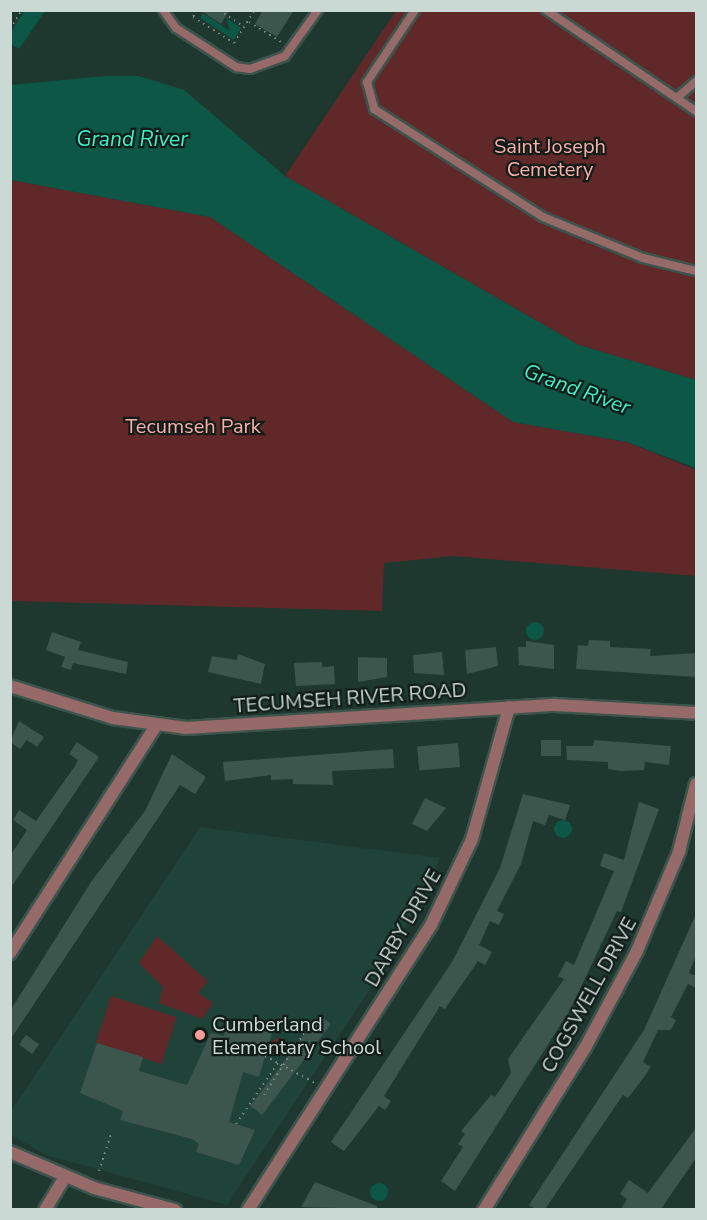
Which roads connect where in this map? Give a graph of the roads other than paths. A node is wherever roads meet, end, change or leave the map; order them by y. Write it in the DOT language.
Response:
graph roads {
  1 [pos="163,10"];
  2 [pos="318,10"];
  3 [pos="415,10"];
  4 [pos="546,10"];
  5 [pos="696,81"];
  6 [pos="679,96"];
  7 [pos="696,111"];
  8 [pos="696,271"];
  9 [pos="10,687"];
  10 [pos="509,707"];
  11 [pos="696,713"];
  12 [pos="156,726"];
  13 [pos="696,784"];
  14 [pos="10,953"];
  15 [pos="10,1152"];
  16 [pos="64,1178"];
  17 [pos="45,1209"];
  18 [pos="175,1209"];
  19 [pos="248,1209"];
  20 [pos="484,1209"];
  1 -- 2 [label="lane"];
  3 -- 8 [label="lane"];
  4 -- 6 [label="lane"];
  5 -- 6 [label="lane"];
  6 -- 7 [label="lane"];
  9 -- 12 [label="street, TECUMSEH RIVER ROAD"];
  10 -- 11 [label="street, TECUMSEH RIVER ROAD"];
  10 -- 12 [label="street, TECUMSEH RIVER ROAD"];
  10 -- 19 [label="street, DARBY DRIVE"];
  12 -- 14 [label="street"];
  13 -- 20 [label="street, COGSWELL DRIVE"];
  15 -- 16 [label="street"];
  16 -- 17 [label="street"];
  16 -- 18 [label="street"];
}
